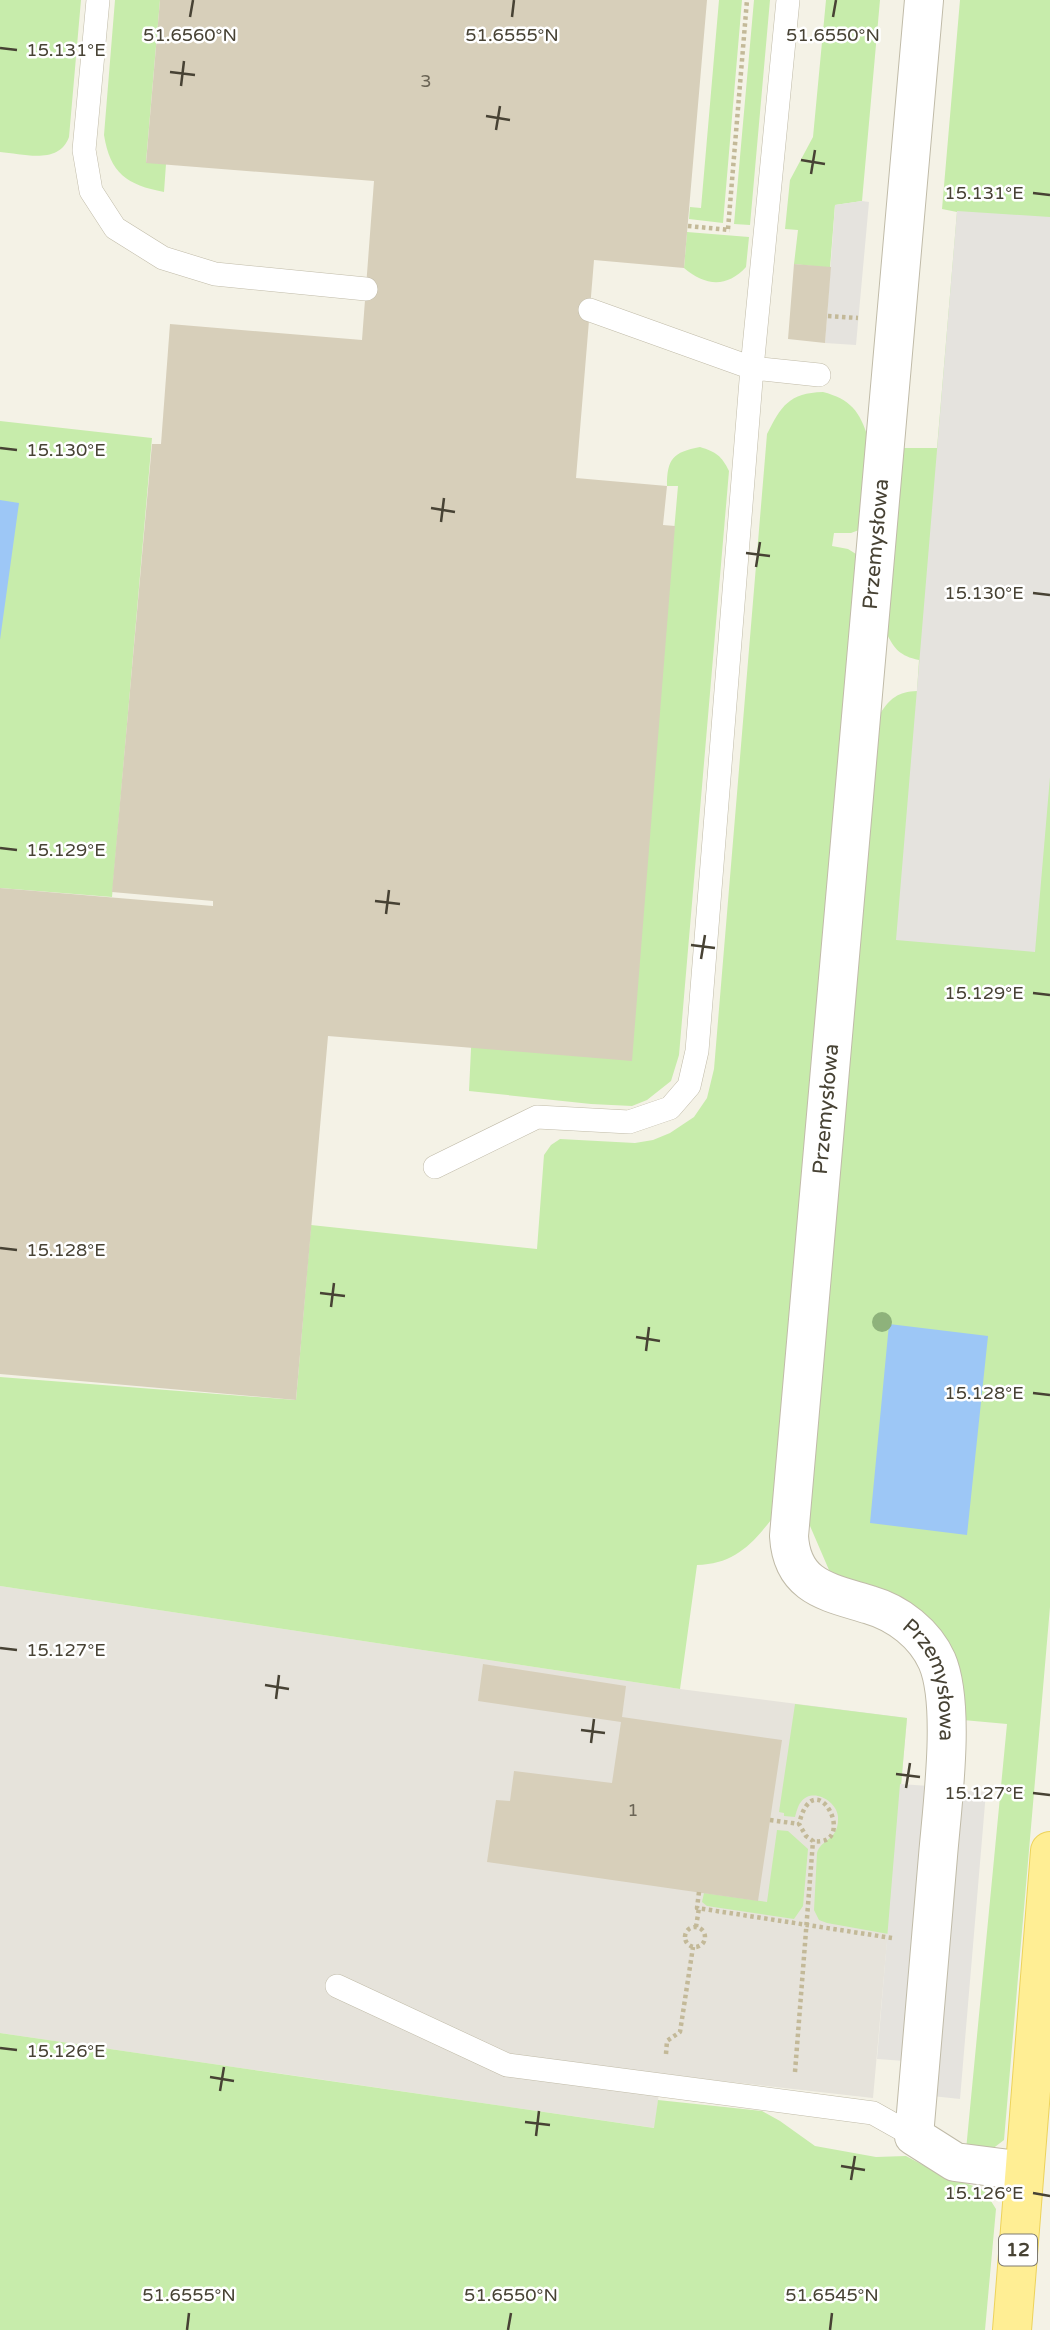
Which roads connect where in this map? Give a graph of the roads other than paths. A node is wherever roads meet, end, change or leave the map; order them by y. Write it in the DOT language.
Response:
graph roads {
  1 [pos="98,0"];
  2 [pos="788,0"];
  3 [pos="924,0"];
  4 [pos="366,289"];
  5 [pos="590,310"];
  6 [pos="752,368"];
  7 [pos="819,374"];
  8 [pos="435,1167"];
  9 [pos="1050,1851"];
  10 [pos="337,1986"];
  11 [pos="914,2136"];
  12 [pos="1024,2171"];
  13 [pos="1012,2330"];
  1 -- 4 [label="lane"];
  2 -- 6 [label="lane"];
  3 -- 11 [label="street, Przemysłowa"];
  5 -- 6 [label="lane"];
  6 -- 7 [label="lane"];
  6 -- 8 [label="lane"];
  9 -- 12 [label="main road, 12"];
  10 -- 11 [label="lane"];
  11 -- 12 [label="street"];
  12 -- 13 [label="main road, 12"];
}
